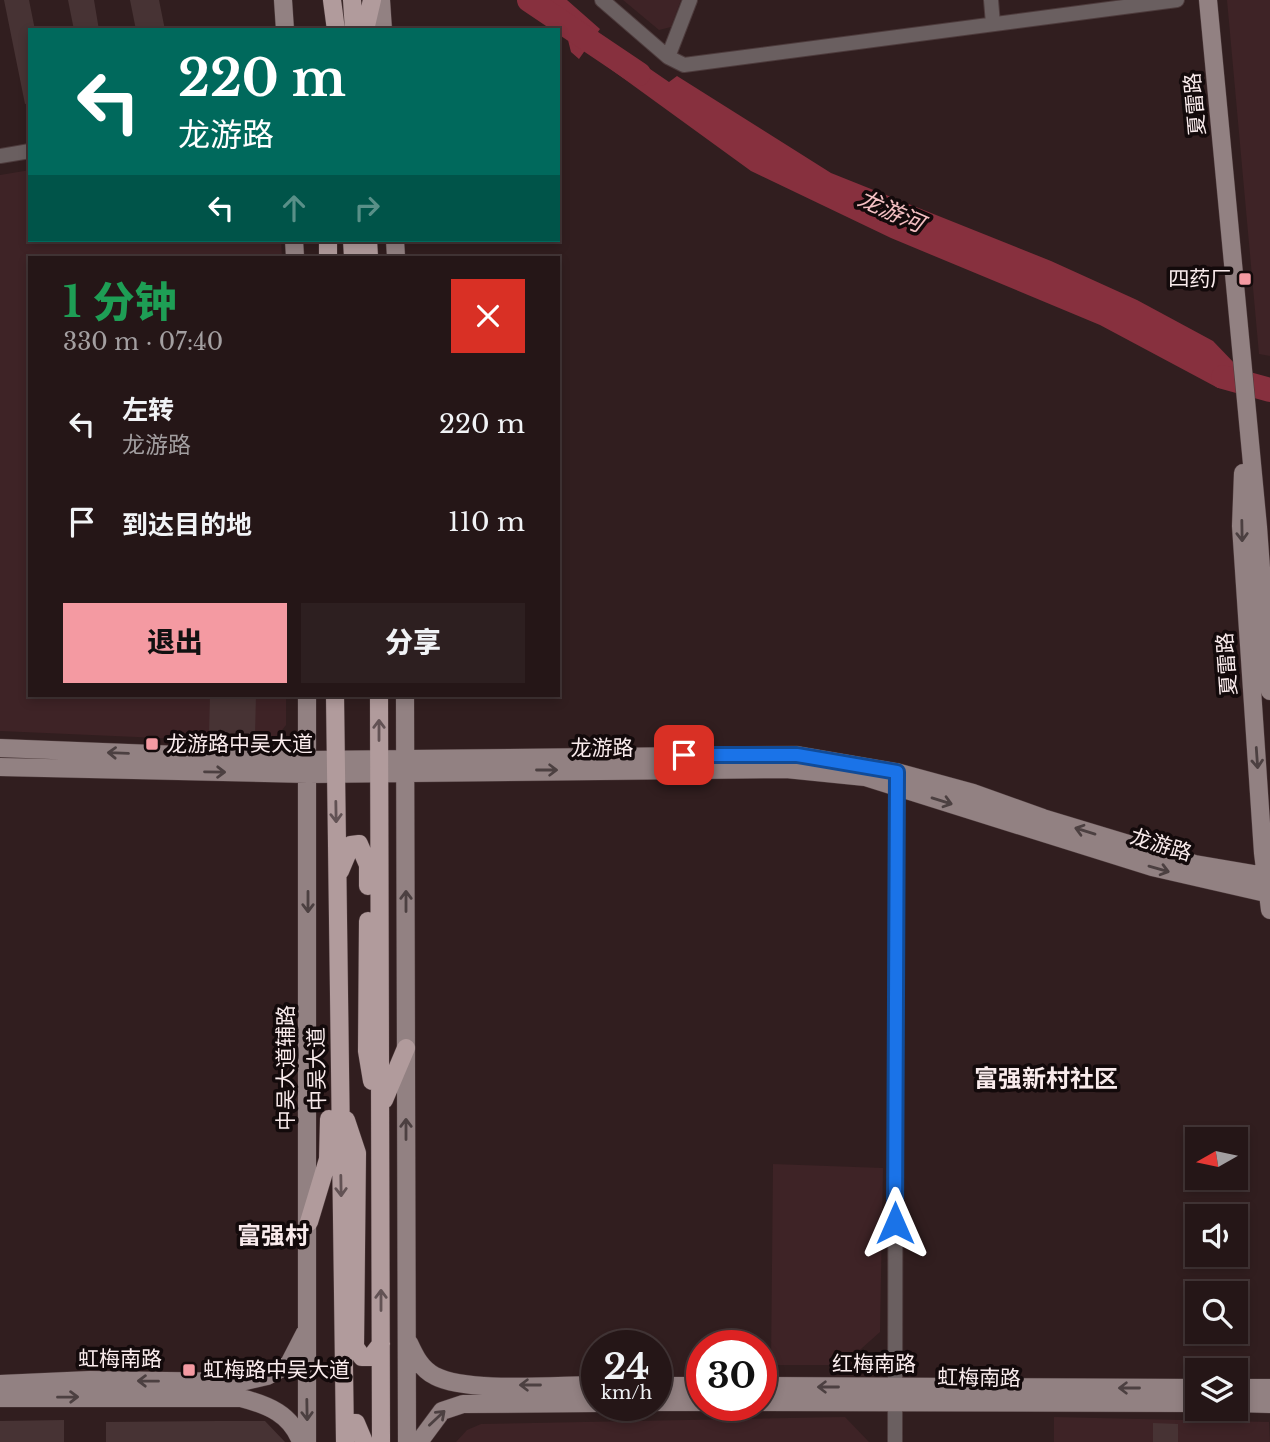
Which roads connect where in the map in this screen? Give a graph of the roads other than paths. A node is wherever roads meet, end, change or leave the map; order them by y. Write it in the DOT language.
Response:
graph roads {
  1 [pos="283,0"];
  2 [pos="320,0"];
  3 [pos="332,0"];
  4 [pos="352,0"];
  5 [pos="372,0"];
  6 [pos="382,0"];
  7 [pos="602,0"];
  8 [pos="690,0"];
  9 [pos="991,0"];
  10 [pos="1177,0"];
  11 [pos="1209,0"];
  12 [pos="993,24"];
  13 [pos="285,28"];
  14 [pos="322,28"];
  15 [pos="336,28"];
  16 [pos="356,28"];
  17 [pos="383,28"];
  18 [pos="668,57"];
  19 [pos="28,151"];
  20 [pos="0,156"];
  21 [pos="1245,414"];
  22 [pos="1270,691"];
  23 [pos="307,697"];
  24 [pos="335,697"];
  25 [pos="379,697"];
  26 [pos="405,697"];
  27 [pos="0,748"];
  28 [pos="406,764"];
  29 [pos="379,765"];
  30 [pos="336,766"];
  31 [pos="0,767"];
  32 [pos="308,767"];
  33 [pos="897,779"];
  34 [pos="337,878"];
  35 [pos="1268,890"];
  36 [pos="406,1048"];
  37 [pos="339,1063"];
  38 [pos="340,1104"];
  39 [pos="380,1110"];
  40 [pos="380,1137"];
  41 [pos="309,1222"];
  42 [pos="307,1330"];
  43 [pos="407,1339"];
  44 [pos="381,1343"];
  45 [pos="0,1384"];
  46 [pos="581,1385"];
  47 [pos="777,1387"];
  48 [pos="1185,1388"];
  49 [pos="1248,1388"];
  50 [pos="1270,1388"];
  51 [pos="241,1390"];
  52 [pos="895,1394"];
  53 [pos="0,1398"];
  54 [pos="777,1401"];
  55 [pos="581,1403"];
  56 [pos="1185,1403"];
  57 [pos="1248,1403"];
  58 [pos="1270,1404"];
  59 [pos="345,1438"];
  60 [pos="301,1442"];
  61 [pos="307,1442"];
  62 [pos="364,1442"];
  63 [pos="381,1442"];
  64 [pos="407,1442"];
  65 [pos="419,1442"];
  66 [pos="895,1442"];
  1 -- 13 [label="main road"];
  2 -- 14 [label="main road"];
  3 -- 15 [label="main road"];
  4 -- 16 [label="main road"];
  5 -- 16 [label="main road"];
  6 -- 17 [label="main road"];
  7 -- 18 [label="street"];
  8 -- 18 [label="street"];
  9 -- 12 [label="street"];
  10 -- 12 [label="street"];
  11 -- 21 [label="main road, 夏雷路"];
  12 -- 18 [label="street"];
  19 -- 20 [label="street"];
  21 -- 22 [label="main road, 夏雷路"];
  21 -- 35 [label="main road, 夏雷路, one-way"];
  23 -- 32 [label="main road, 中吴大道辅路"];
  24 -- 30 [label="main road, 中吴大道"];
  29 -- 25 [label="main road, one-way"];
  26 -- 28 [label="main road"];
  32 -- 27 [label="main road, 龙游路, one-way"];
  28 -- 29 [label="main road, 龙游路"];
  28 -- 33 [label="main road, 龙游路"];
  36 -- 28 [label="main road, one-way"];
  29 -- 30 [label="main road, 龙游路"];
  29 -- 39 [label="main road"];
  30 -- 32 [label="main road, 龙游路"];
  30 -- 34 [label="main road, 中吴大道, one-way"];
  31 -- 32 [label="main road, 龙游路, one-way"];
  32 -- 41 [label="main road, 中吴大道辅路, one-way"];
  33 -- 35 [label="main road, 龙游路"];
  33 -- 52 [label="street"];
  34 -- 37 [label="main road, 中吴大道"];
  34 -- 40 [label="main road"];
  36 -- 39 [label="main road"];
  43 -- 36 [label="main road, one-way"];
  37 -- 38 [label="main road, 中吴大道"];
  37 -- 41 [label="main road"];
  38 -- 44 [label="main road"];
  38 -- 59 [label="main road, 中吴大道, one-way"];
  39 -- 40 [label="main road"];
  44 -- 40 [label="main road, one-way"];
  41 -- 42 [label="main road, 中吴大道辅路"];
  42 -- 51 [label="main road"];
  42 -- 61 [label="main road, 中吴大道辅路, one-way"];
  46 -- 43 [label="main road, one-way"];
  43 -- 64 [label="main road"];
  44 -- 63 [label="main road"];
  51 -- 45 [label="main road, 虹梅南路, one-way"];
  52 -- 47 [label="main road, 红梅南路, one-way"];
  48 -- 52 [label="main road, 红梅南路, one-way"];
  49 -- 50 [label="main road"];
  53 -- 51 [label="main road, 虹梅南路, one-way"];
  51 -- 60 [label="main road"];
  52 -- 54 [label="main road, 虹梅南路"];
  52 -- 56 [label="main road, 虹梅南路"];
  52 -- 66 [label="street"];
  65 -- 55 [label="main road, one-way"];
  57 -- 58 [label="main road"];
  59 -- 62 [label="main road"];
}
